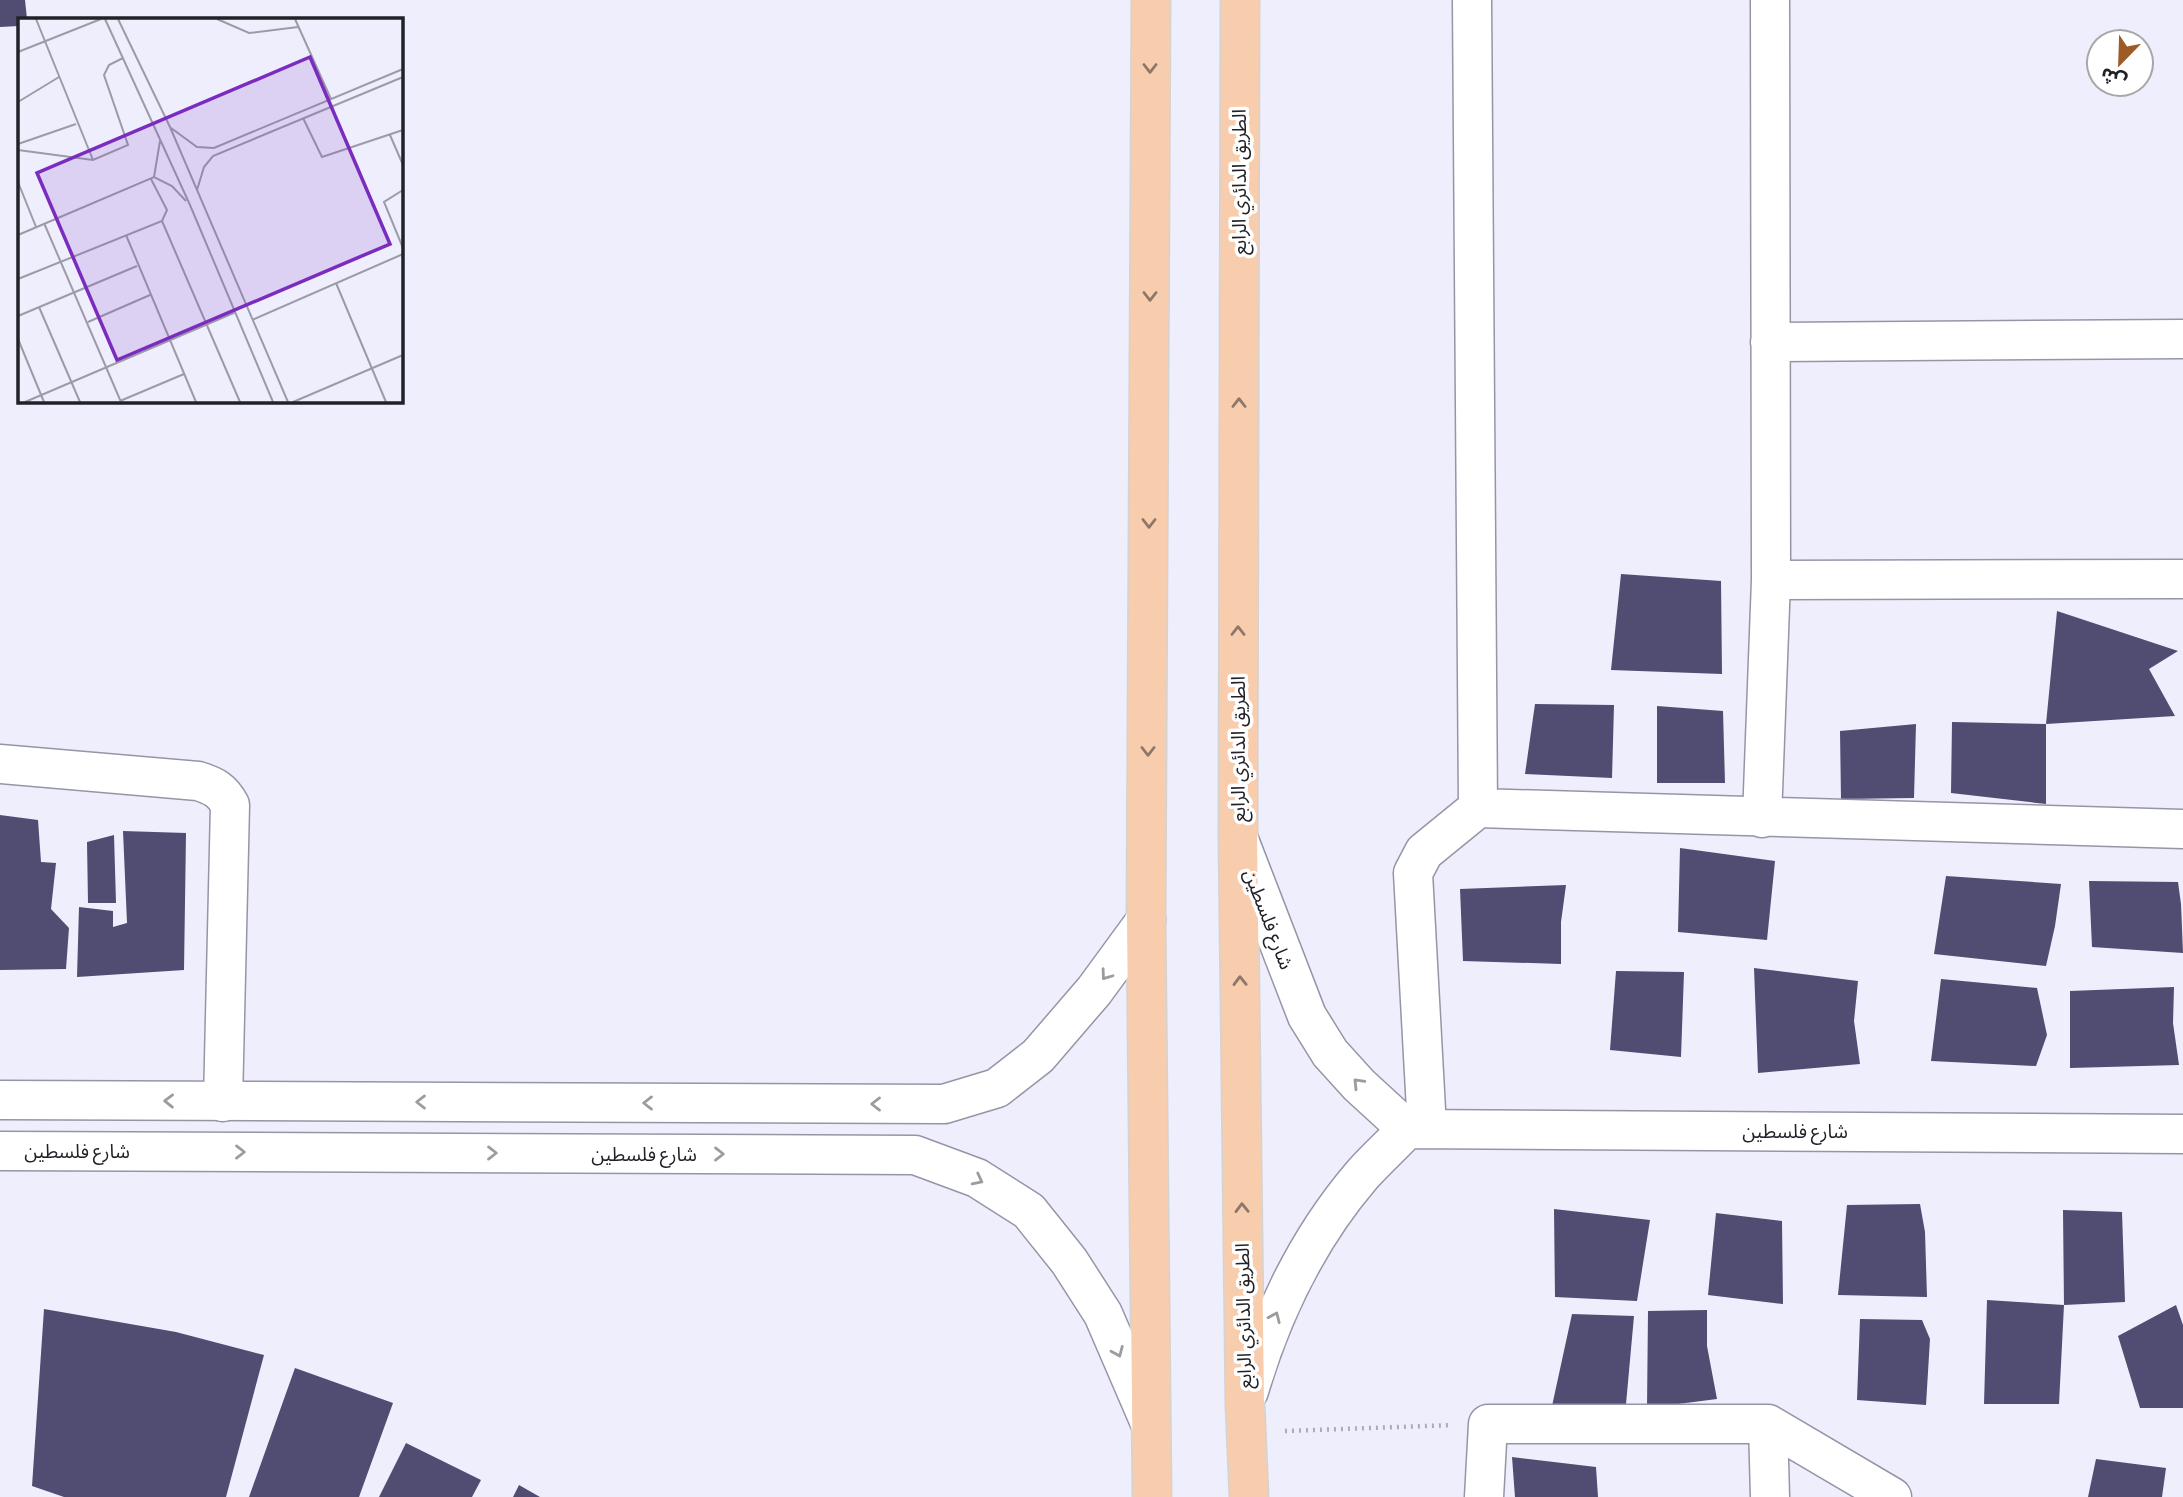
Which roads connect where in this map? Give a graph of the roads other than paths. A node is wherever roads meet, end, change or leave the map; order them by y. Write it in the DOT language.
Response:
graph roads {
  1 [pos="1151,0"];
  2 [pos="1240,0"];
  3 [pos="1472,0"];
  4 [pos="1770,0"];
  5 [pos="2183,339"];
  6 [pos="1770,342"];
  7 [pos="2183,579"];
  8 [pos="1771,580"];
  9 [pos="0,764"];
  10 [pos="1478,808"];
  11 [pos="1762,818"];
  12 [pos="2183,830"];
  13 [pos="1238,837"];
  14 [pos="1146,920"];
  15 [pos="0,1100"];
  16 [pos="223,1102"];
  17 [pos="1417,1129"];
  18 [pos="2183,1134"];
  19 [pos="0,1151"];
  20 [pos="1245,1419"];
  21 [pos="1150,1423"];
  22 [pos="1768,1424"];
  23 [pos="1152,1497"];
  24 [pos="1249,1497"];
  25 [pos="1484,1497"];
  26 [pos="1770,1497"];
  27 [pos="1892,1497"];
  1 -- 14 [label="main road, one-way"];
  13 -- 2 [label="main road, الطريق الدائري الرابع, one-way"];
  3 -- 10 [label="street"];
  4 -- 6 [label="street"];
  5 -- 6 [label="street"];
  6 -- 8 [label="street"];
  7 -- 8 [label="street"];
  8 -- 11 [label="street"];
  9 -- 16 [label="street"];
  10 -- 11 [label="street"];
  10 -- 17 [label="street"];
  11 -- 12 [label="street"];
  17 -- 13 [label="street, شارع فلسطين, one-way"];
  20 -- 13 [label="main road, الطريق الدائري الرابع, one-way"];
  14 -- 16 [label="street, one-way"];
  14 -- 21 [label="main road"];
  16 -- 15 [label="street, one-way"];
  17 -- 18 [label="street, شارع فلسطين"];
  20 -- 17 [label="street, one-way"];
  19 -- 21 [label="street, شارع فلسطين, one-way"];
  20 -- 24 [label="main road, الطريق الدائري الرابع"];
  21 -- 23 [label="main road"];
  22 -- 25 [label="street"];
  22 -- 26 [label="street"];
  22 -- 27 [label="street"];
}
